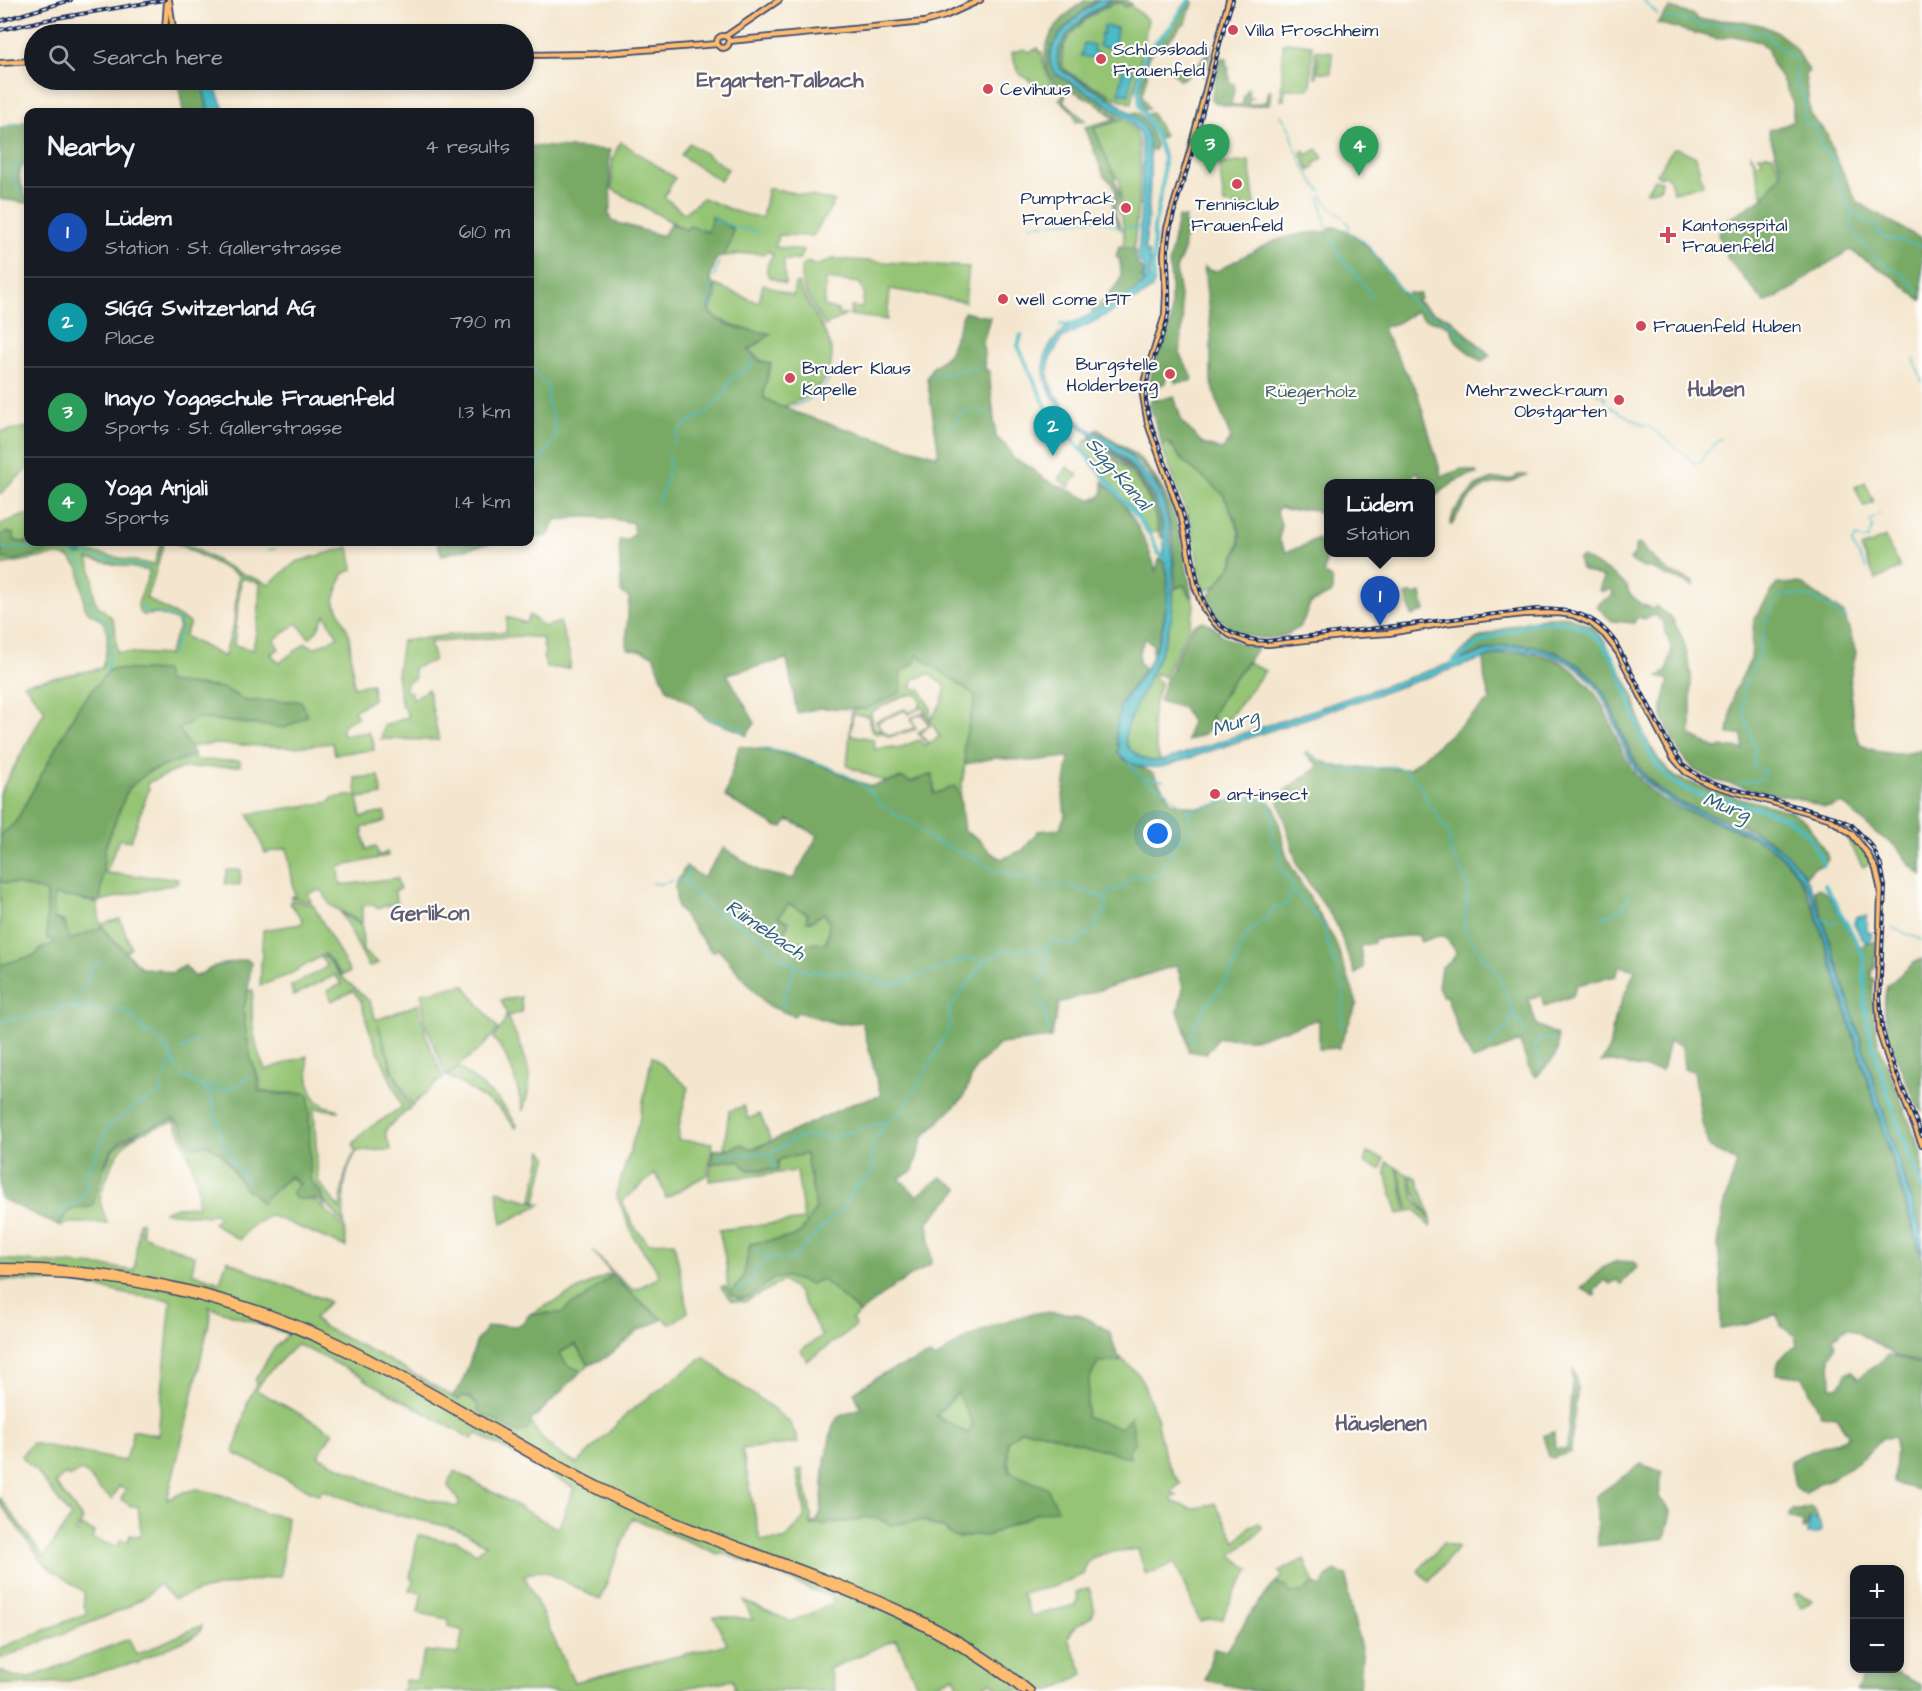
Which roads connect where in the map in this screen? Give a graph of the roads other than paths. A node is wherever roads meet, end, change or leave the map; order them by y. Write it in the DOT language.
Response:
graph roads {
  1 [pos="168,0"];
  2 [pos="779,0"];
  3 [pos="980,0"];
  4 [pos="1229,0"];
  5 [pos="164,24"];
  6 [pos="173,24"];
  7 [pos="727,38"];
  8 [pos="717,44"];
  9 [pos="534,55"];
  10 [pos="24,62"];
  11 [pos="0,63"];
  12 [pos="1922,1144"];
  13 [pos="0,1267"];
  14 [pos="0,1272"];
  15 [pos="1023,1691"];
  16 [pos="1031,1691"];
  1 -- 5 [label="main road"];
  1 -- 6 [label="main road"];
  2 -- 7 [label="main road"];
  3 -- 7 [label="main road"];
  4 -- 12 [label="main road"];
  7 -- 8 [label="main road"];
  7 -- 8 [label="main road"];
  8 -- 9 [label="main road"];
  10 -- 11 [label="main road"];
  13 -- 16 [label="highway"];
  14 -- 15 [label="highway"];
}
